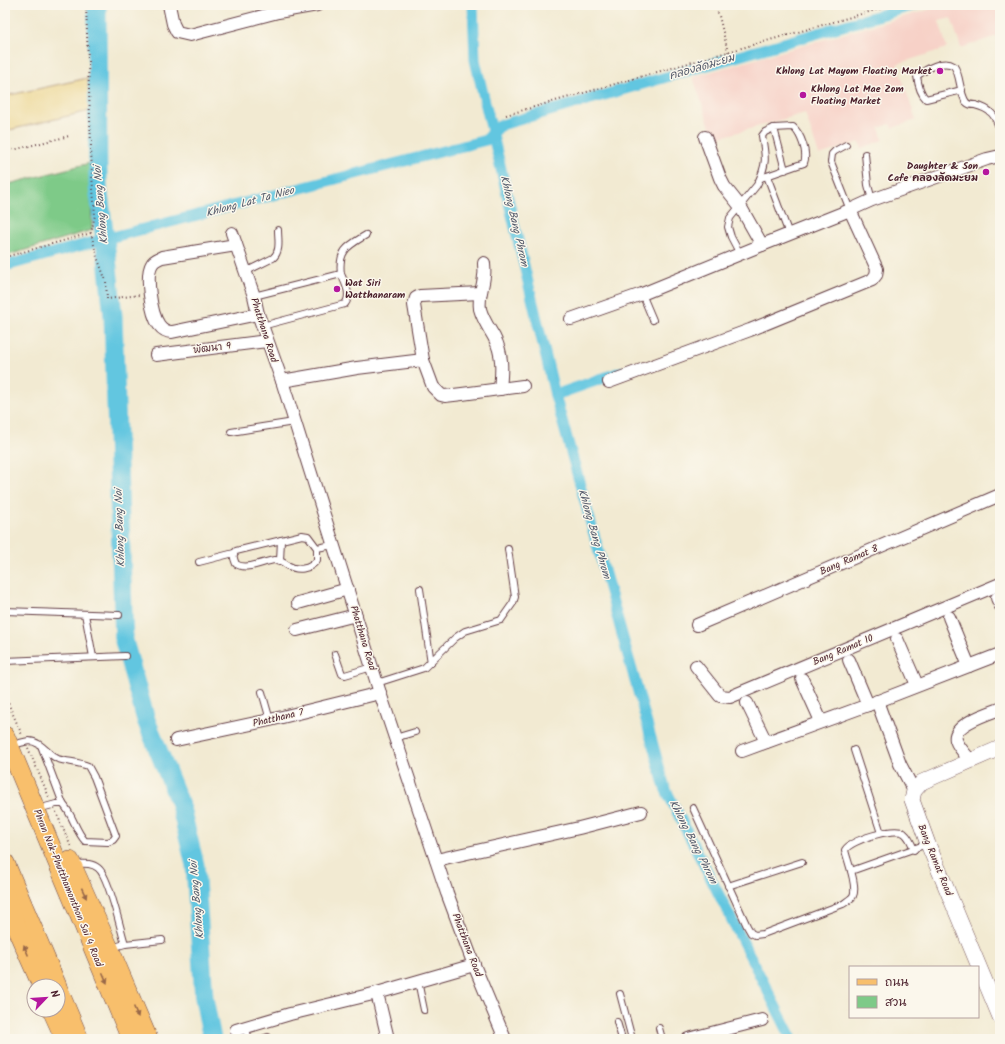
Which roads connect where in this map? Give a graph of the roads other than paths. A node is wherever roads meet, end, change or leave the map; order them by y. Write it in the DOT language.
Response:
graph roads {
  1 [pos="169,5"];
  2 [pos="317,5"];
  3 [pos="277,9"];
  4 [pos="962,90"];
  5 [pos="774,128"];
  6 [pos="1000,130"];
  7 [pos="705,137"];
  8 [pos="846,145"];
  9 [pos="865,154"];
  10 [pos="1000,156"];
  11 [pos="785,170"];
  12 [pos="764,177"];
  13 [pos="872,200"];
  14 [pos="740,206"];
  15 [pos="850,210"];
  16 [pos="278,230"];
  17 [pos="232,233"];
  18 [pos="789,234"];
  19 [pos="366,235"];
  20 [pos="236,245"];
  21 [pos="762,245"];
  22 [pos="740,254"];
  23 [pos="484,263"];
  24 [pos="245,272"];
  25 [pos="341,274"];
  26 [pos="480,293"];
  27 [pos="642,294"];
  28 [pos="254,296"];
  29 [pos="571,319"];
  30 [pos="260,320"];
  31 [pos="653,320"];
  32 [pos="267,341"];
  33 [pos="156,355"];
  34 [pos="422,360"];
  35 [pos="282,381"];
  36 [pos="609,382"];
  37 [pos="523,386"];
  38 [pos="500,389"];
  39 [pos="294,422"];
  40 [pos="231,432"];
  41 [pos="1000,495"];
  42 [pos="281,540"];
  43 [pos="334,545"];
  44 [pos="317,548"];
  45 [pos="508,549"];
  46 [pos="234,553"];
  47 [pos="280,561"];
  48 [pos="199,562"];
  49 [pos="1000,584"];
  50 [pos="348,589"];
  51 [pos="420,589"];
  52 [pos="298,604"];
  53 [pos="5,611"];
  54 [pos="85,614"];
  55 [pos="119,615"];
  56 [pos="356,615"];
  57 [pos="949,617"];
  58 [pos="697,624"];
  59 [pos="297,630"];
  60 [pos="897,639"];
  61 [pos="335,654"];
  62 [pos="1000,654"];
  63 [pos="125,656"];
  64 [pos="93,657"];
  65 [pos="848,660"];
  66 [pos="5,661"];
  67 [pos="431,662"];
  68 [pos="696,666"];
  69 [pos="969,666"];
  70 [pos="372,667"];
  71 [pos="802,679"];
  72 [pos="917,685"];
  73 [pos="379,688"];
  74 [pos="262,692"];
  75 [pos="747,703"];
  76 [pos="872,703"];
  77 [pos="1000,709"];
  78 [pos="270,720"];
  79 [pos="821,721"];
  80 [pos="415,732"];
  81 [pos="395,738"];
  82 [pos="176,740"];
  83 [pos="766,742"];
  84 [pos="10,747"];
  85 [pos="42,747"];
  86 [pos="1000,748"];
  87 [pos="854,750"];
  88 [pos="742,751"];
  89 [pos="971,761"];
  90 [pos="914,791"];
  91 [pos="63,804"];
  92 [pos="45,807"];
  93 [pos="693,808"];
  94 [pos="641,812"];
  95 [pos="881,833"];
  96 [pos="928,844"];
  97 [pos="914,850"];
  98 [pos="436,860"];
  99 [pos="802,862"];
  100 [pos="5,864"];
  101 [pos="851,871"];
  102 [pos="728,886"];
  103 [pos="5,896"];
  104 [pos="162,940"];
  105 [pos="117,946"];
  106 [pos="474,965"];
  107 [pos="979,966"];
  108 [pos="979,967"];
  109 [pos="38,978"];
  110 [pos="54,978"];
  111 [pos="418,981"];
  112 [pos="377,993"];
  113 [pos="620,994"];
  114 [pos="66,1008"];
  115 [pos="424,1010"];
  116 [pos="1000,1017"];
  117 [pos="56,1018"];
  118 [pos="762,1020"];
  119 [pos="617,1022"];
  120 [pos="240,1028"];
  121 [pos="659,1028"];
  122 [pos="65,1039"];
  123 [pos="79,1039"];
  124 [pos="145,1039"];
  125 [pos="249,1039"];
  126 [pos="388,1039"];
  127 [pos="505,1039"];
  128 [pos="622,1039"];
  129 [pos="632,1039"];
  130 [pos="662,1039"];
  131 [pos="688,1039"];
  1 -- 3 [label="street"];
  2 -- 3 [label="street"];
  4 -- 4 [label="lane"];
  4 -- 6 [label="lane"];
  5 -- 11 [label="lane"];
  5 -- 11 [label="lane"];
  5 -- 12 [label="lane"];
  7 -- 14 [label="street"];
  8 -- 15 [label="lane"];
  9 -- 13 [label="lane"];
  10 -- 13 [label="street"];
  11 -- 12 [label="lane"];
  12 -- 14 [label="lane"];
  12 -- 18 [label="lane"];
  13 -- 15 [label="street"];
  14 -- 21 [label="street"];
  14 -- 22 [label="lane"];
  15 -- 18 [label="street"];
  15 -- 36 [label="street"];
  16 -- 24 [label="lane"];
  17 -- 20 [label="street, Phatthana Road"];
  18 -- 21 [label="street"];
  19 -- 25 [label="lane"];
  20 -- 24 [label="street, Phatthana Road"];
  20 -- 30 [label="street"];
  21 -- 22 [label="street"];
  22 -- 27 [label="street"];
  23 -- 26 [label="street"];
  24 -- 28 [label="street, Phatthana Road"];
  25 -- 28 [label="lane"];
  25 -- 30 [label="lane"];
  26 -- 34 [label="street"];
  26 -- 38 [label="street"];
  27 -- 29 [label="street"];
  27 -- 31 [label="lane"];
  28 -- 30 [label="street, Phatthana Road"];
  30 -- 32 [label="street, Phatthana Road"];
  32 -- 33 [label="street, พัฒนา 9"];
  32 -- 35 [label="street, Phatthana Road"];
  34 -- 35 [label="street"];
  34 -- 38 [label="street"];
  35 -- 39 [label="street, Phatthana Road"];
  37 -- 38 [label="street"];
  39 -- 40 [label="lane"];
  39 -- 43 [label="street, Phatthana Road"];
  41 -- 58 [label="street, Bang Ramat 8"];
  42 -- 44 [label="lane"];
  42 -- 46 [label="lane"];
  42 -- 47 [label="lane"];
  43 -- 44 [label="lane"];
  43 -- 50 [label="street, Phatthana Road"];
  44 -- 47 [label="lane"];
  45 -- 67 [label="lane"];
  46 -- 47 [label="lane"];
  46 -- 48 [label="lane"];
  49 -- 68 [label="street, Bang Ramat 10"];
  50 -- 52 [label="street"];
  50 -- 56 [label="street, Phatthana Road"];
  51 -- 67 [label="lane"];
  53 -- 54 [label="lane"];
  54 -- 55 [label="lane"];
  54 -- 64 [label="lane"];
  56 -- 59 [label="street"];
  56 -- 70 [label="street, Phatthana Road"];
  57 -- 69 [label="street"];
  60 -- 72 [label="street"];
  61 -- 70 [label="lane"];
  62 -- 69 [label="street"];
  63 -- 64 [label="lane"];
  64 -- 66 [label="lane"];
  65 -- 76 [label="street"];
  67 -- 73 [label="lane"];
  69 -- 72 [label="street"];
  70 -- 73 [label="street, Phatthana Road"];
  71 -- 79 [label="street"];
  72 -- 76 [label="street"];
  73 -- 78 [label="street, Phatthana 7"];
  73 -- 81 [label="street, Phatthana Road"];
  74 -- 78 [label="lane"];
  75 -- 83 [label="street"];
  76 -- 79 [label="street"];
  76 -- 90 [label="street"];
  77 -- 89 [label="street"];
  78 -- 82 [label="street, Phatthana 7"];
  79 -- 83 [label="street"];
  80 -- 81 [label="lane"];
  81 -- 98 [label="street, Phatthana Road"];
  83 -- 88 [label="street"];
  84 -- 85 [label="lane"];
  84 -- 92 [label="main road"];
  84 -- 124 [label="main road, Phran Nok-Phutthamonthon Sai 4 Road, one-way"];
  85 -- 91 [label="lane"];
  85 -- 91 [label="lane"];
  86 -- 89 [label="street"];
  87 -- 95 [label="lane"];
  89 -- 90 [label="street"];
  90 -- 96 [label="street, Bang Ramat Road"];
  91 -- 92 [label="lane"];
  92 -- 105 [label="main road"];
  93 -- 102 [label="lane"];
  94 -- 98 [label="street"];
  95 -- 97 [label="lane"];
  95 -- 101 [label="lane"];
  96 -- 97 [label="lane"];
  96 -- 107 [label="street, Bang Ramat Road"];
  97 -- 101 [label="lane"];
  98 -- 106 [label="street, Phatthana Road"];
  99 -- 102 [label="lane"];
  100 -- 110 [label="main road"];
  101 -- 102 [label="lane"];
  109 -- 103 [label="main road, one-way"];
  104 -- 105 [label="lane"];
  105 -- 124 [label="main road, one-way"];
  106 -- 111 [label="street"];
  106 -- 127 [label="street, Phatthana Road"];
  108 -- 116 [label="street, Bang Ramat Road"];
  111 -- 112 [label="street"];
  111 -- 115 [label="lane"];
  112 -- 120 [label="street"];
  112 -- 126 [label="street"];
  113 -- 129 [label="lane"];
  114 -- 123 [label="main road"];
  117 -- 122 [label="main road"];
  118 -- 131 [label="street"];
  119 -- 128 [label="lane"];
  120 -- 125 [label="lane"];
  121 -- 130 [label="lane"];
}
